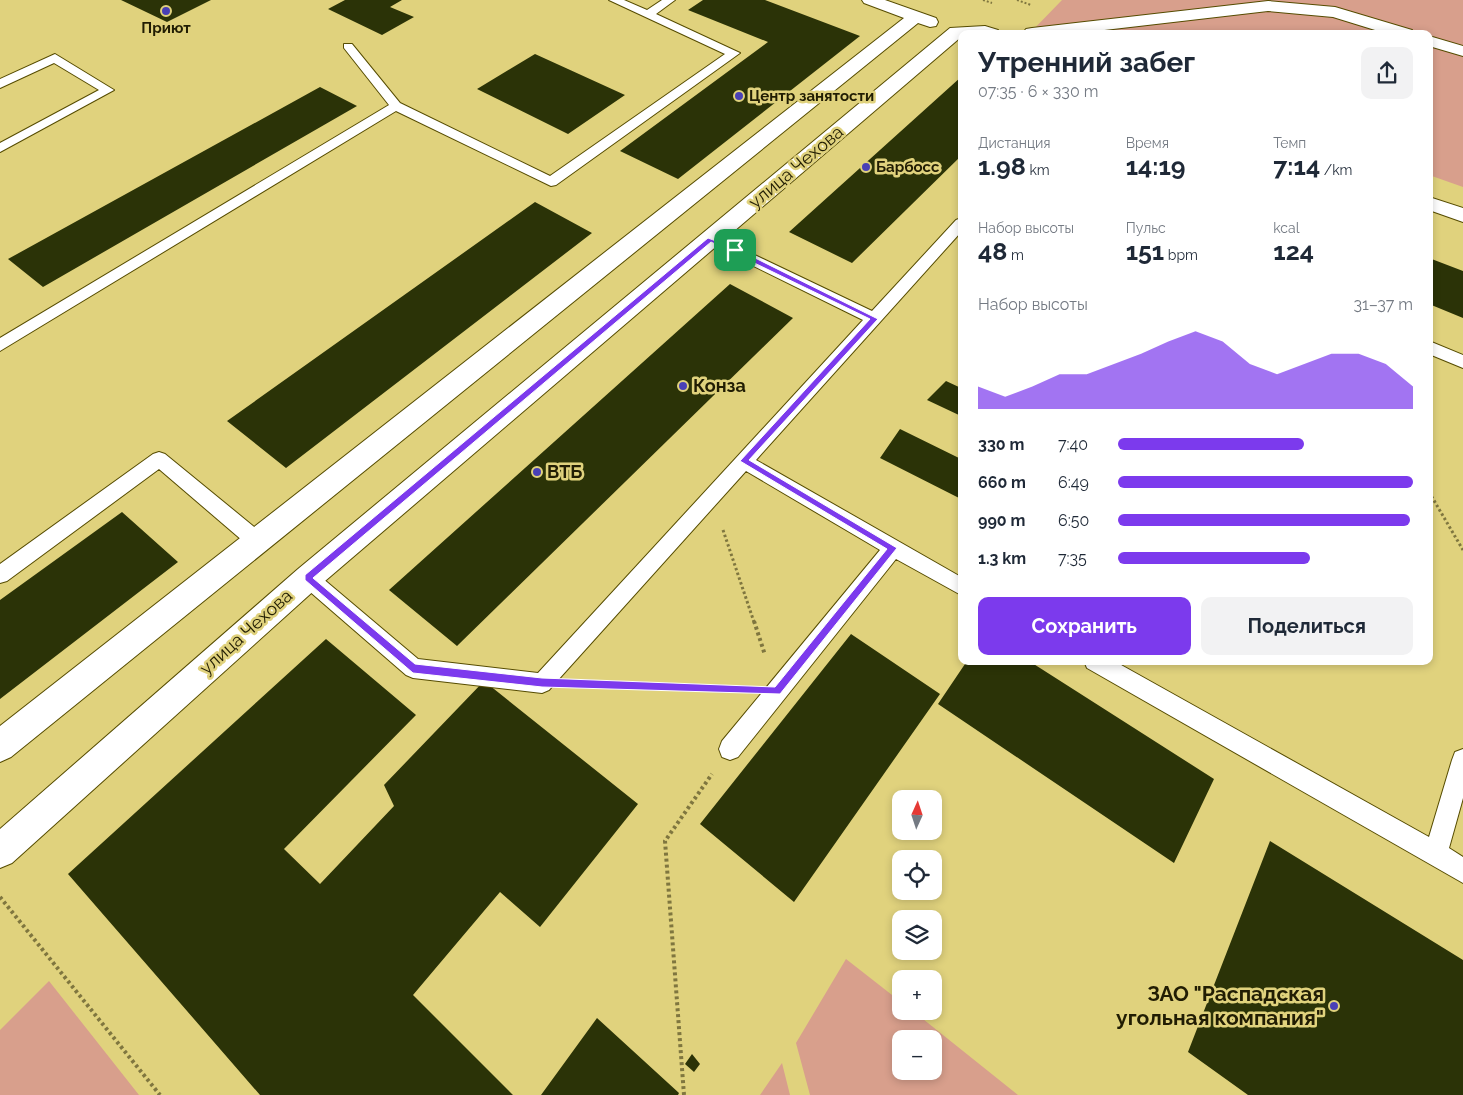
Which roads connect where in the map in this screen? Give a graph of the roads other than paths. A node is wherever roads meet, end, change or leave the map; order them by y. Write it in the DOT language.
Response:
graph roads {
  1 [pos="614,0"];
  2 [pos="669,0"];
  3 [pos="870,0"];
  4 [pos="647,15"];
  5 [pos="916,17"];
  6 [pos="1058,30"];
  7 [pos="1393,30"];
  8 [pos="958,32"];
  9 [pos="958,35"];
  10 [pos="1433,42"];
  11 [pos="348,46"];
  12 [pos="1463,51"];
  13 [pos="0,84"];
  14 [pos="396,106"];
  15 [pos="0,148"];
  16 [pos="1433,187"];
  17 [pos="1463,198"];
  18 [pos="1433,204"];
  19 [pos="1463,215"];
  20 [pos="958,226"];
  21 [pos="710,239"];
  22 [pos="874,319"];
  23 [pos="0,345"];
  24 [pos="1433,349"];
  25 [pos="1463,362"];
  26 [pos="744,461"];
  27 [pos="257,541"];
  28 [pos="893,548"];
  29 [pos="0,575"];
  30 [pos="308,578"];
  31 [pos="958,585"];
  32 [pos="1101,665"];
  33 [pos="0,746"];
  34 [pos="730,749"];
  35 [pos="1463,760"];
  36 [pos="0,851"];
  37 [pos="1436,853"];
  38 [pos="1463,871"];
  1 -- 4 [label="lane"];
  2 -- 4 [label="lane"];
  3 -- 5 [label="street"];
  4 -- 14 [label="lane"];
  5 -- 8 [label="street"];
  5 -- 27 [label="street"];
  6 -- 7 [label="street"];
  9 -- 21 [label="street, улица Чехова"];
  10 -- 12 [label="street"];
  11 -- 14 [label="lane"];
  13 -- 15 [label="lane"];
  14 -- 23 [label="lane"];
  16 -- 17 [label="street"];
  18 -- 19 [label="street"];
  20 -- 22 [label="lane"];
  21 -- 22 [label="lane"];
  21 -- 30 [label="street, улица Чехова"];
  22 -- 26 [label="lane"];
  24 -- 25 [label="lane"];
  26 -- 28 [label="lane"];
  26 -- 30 [label="lane"];
  27 -- 29 [label="lane"];
  27 -- 33 [label="street"];
  28 -- 31 [label="lane"];
  28 -- 34 [label="lane"];
  30 -- 36 [label="street, улица Чехова"];
  32 -- 37 [label="lane"];
  35 -- 37 [label="lane"];
  37 -- 38 [label="lane"];
}
